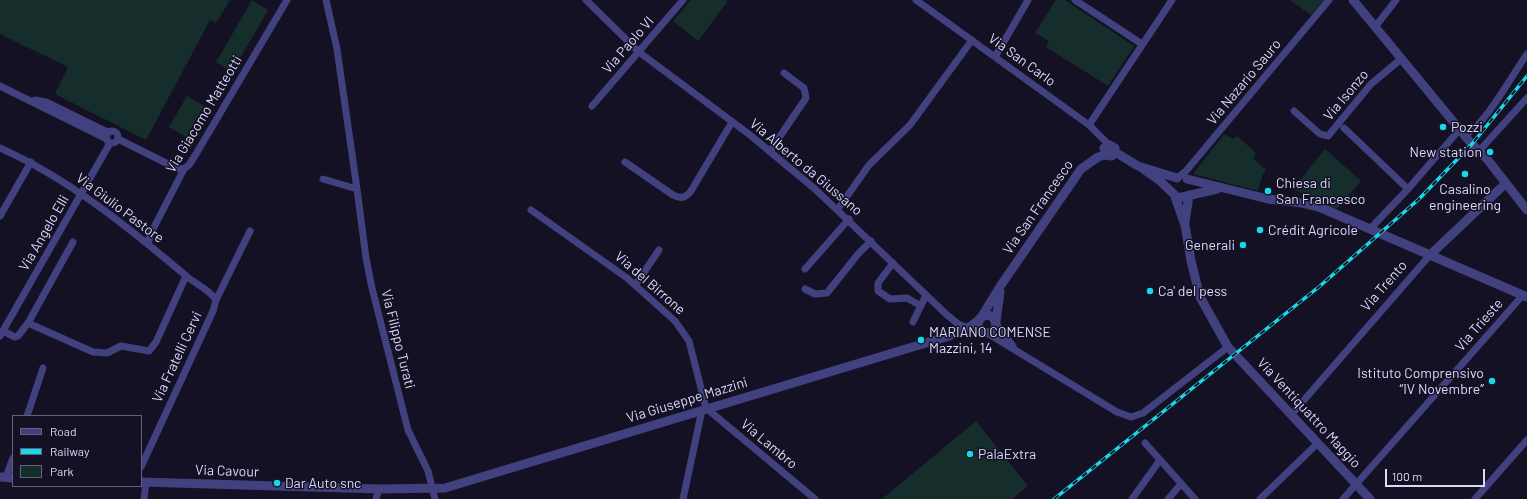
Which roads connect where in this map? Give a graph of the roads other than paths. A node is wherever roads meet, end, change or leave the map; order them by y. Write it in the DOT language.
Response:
graph roads {
  1 [pos="287,0"];
  2 [pos="326,0"];
  3 [pos="586,0"];
  4 [pos="683,0"];
  5 [pos="916,0"];
  6 [pos="1028,0"];
  7 [pos="1075,0"];
  8 [pos="1172,0"];
  9 [pos="1330,0"];
  10 [pos="1353,0"];
  11 [pos="1396,0"];
  12 [pos="1375,27"];
  13 [pos="972,40"];
  14 [pos="1142,44"];
  15 [pos="639,52"];
  16 [pos="1527,54"];
  17 [pos="995,57"];
  18 [pos="1401,59"];
  19 [pos="784,73"];
  20 [pos="0,86"];
  21 [pos="23,97"];
  22 [pos="1527,98"];
  23 [pos="592,106"];
  24 [pos="1294,111"];
  25 [pos="732,122"];
  26 [pos="1090,125"];
  27 [pos="1344,128"];
  28 [pos="110,132"];
  29 [pos="1462,132"];
  30 [pos="118,139"];
  31 [pos="108,141"];
  32 [pos="0,148"];
  33 [pos="1112,148"];
  34 [pos="770,151"];
  35 [pos="1479,151"];
  36 [pos="31,162"];
  37 [pos="625,162"];
  38 [pos="1142,168"];
  39 [pos="184,169"];
  40 [pos="323,179"];
  41 [pos="1182,179"];
  42 [pos="1506,183"];
  43 [pos="1227,188"];
  44 [pos="356,189"];
  45 [pos="1408,189"];
  46 [pos="81,194"];
  47 [pos="1173,194"];
  48 [pos="1188,196"];
  49 [pos="838,209"];
  50 [pos="531,210"];
  51 [pos="1527,210"];
  52 [pos="0,216"];
  53 [pos="849,219"];
  54 [pos="1185,225"];
  55 [pos="1370,229"];
  56 [pos="250,231"];
  57 [pos="871,241"];
  58 [pos="73,242"];
  59 [pos="148,244"];
  60 [pos="659,250"];
  61 [pos="1430,255"];
  62 [pos="893,263"];
  63 [pos="804,269"];
  64 [pos="186,276"];
  65 [pos="636,284"];
  66 [pos="1002,285"];
  67 [pos="805,288"];
  68 [pos="926,295"];
  69 [pos="1525,296"];
  70 [pos="216,300"];
  71 [pos="921,306"];
  72 [pos="946,314"];
  73 [pos="981,318"];
  74 [pos="914,322"];
  75 [pos="28,323"];
  76 [pos="996,324"];
  77 [pos="968,328"];
  78 [pos="952,333"];
  79 [pos="985,333"];
  80 [pos="1,334"];
  81 [pos="1228,347"];
  82 [pos="1017,351"];
  83 [pos="43,368"];
  84 [pos="704,409"];
  85 [pos="1291,414"];
  86 [pos="27,415"];
  87 [pos="1527,440"];
  88 [pos="1145,443"];
  89 [pos="1317,444"];
  90 [pos="1160,460"];
  91 [pos="12,461"];
  92 [pos="142,465"];
  93 [pos="6,477"];
  94 [pos="143,482"];
  95 [pos="1182,484"];
  96 [pos="1355,484"];
  97 [pos="379,489"];
  98 [pos="434,494"];
  99 [pos="144,499"];
  100 [pos="376,499"];
  101 [pos="683,499"];
  102 [pos="815,499"];
  103 [pos="1132,499"];
  104 [pos="1168,499"];
  105 [pos="1195,499"];
  106 [pos="1260,499"];
  107 [pos="1342,499"];
  108 [pos="1370,499"];
  109 [pos="1475,499"];
  1 -- 39 [label="street, Via Giacomo Matteotti"];
  2 -- 44 [label="street, Via Filippo Turati"];
  3 -- 15 [label="street, Via Alberto da Giussano"];
  4 -- 15 [label="street, Via Paolo VI"];
  5 -- 13 [label="street, Via San Carlo"];
  6 -- 17 [label="street"];
  7 -- 14 [label="street"];
  8 -- 14 [label="street"];
  9 -- 41 [label="street, Via Nazario Sauro"];
  10 -- 12 [label="street"];
  11 -- 12 [label="street"];
  12 -- 18 [label="street"];
  13 -- 17 [label="street, Via San Carlo"];
  13 -- 49 [label="street"];
  14 -- 26 [label="street"];
  15 -- 23 [label="street, Via Paolo VI"];
  15 -- 25 [label="street, Via Alberto da Giussano"];
  16 -- 29 [label="street"];
  17 -- 26 [label="street, Via San Carlo"];
  18 -- 24 [label="street, Via Isonzo"];
  18 -- 29 [label="street"];
  19 -- 34 [label="street"];
  20 -- 21 [label="street"];
  21 -- 28 [label="street"];
  21 -- 31 [label="street"];
  22 -- 35 [label="street"];
  25 -- 34 [label="street, Via Alberto da Giussano"];
  25 -- 37 [label="street"];
  26 -- 33 [label="street, Via San Carlo"];
  27 -- 45 [label="street"];
  28 -- 30 [label="street"];
  28 -- 31 [label="street, Via Angelo Elli"];
  29 -- 35 [label="street"];
  29 -- 45 [label="street"];
  30 -- 31 [label="street"];
  30 -- 39 [label="street"];
  31 -- 46 [label="street, Via Angelo Elli"];
  32 -- 36 [label="street, Via Giulio Pastore"];
  33 -- 38 [label="street"];
  33 -- 66 [label="street, Via San Francesco"];
  34 -- 49 [label="street, Via Alberto da Giussano"];
  35 -- 42 [label="street"];
  36 -- 46 [label="street, Via Giulio Pastore"];
  36 -- 52 [label="street"];
  38 -- 41 [label="street"];
  38 -- 47 [label="street"];
  39 -- 59 [label="street, Via Giacomo Matteotti"];
  40 -- 44 [label="street"];
  41 -- 43 [label="street"];
  41 -- 47 [label="street"];
  41 -- 48 [label="street"];
  42 -- 51 [label="street"];
  42 -- 61 [label="street, Via Trento"];
  43 -- 48 [label="street"];
  43 -- 55 [label="street"];
  44 -- 98 [label="street, Via Filippo Turati"];
  45 -- 55 [label="street"];
  46 -- 59 [label="street, Via Giulio Pastore"];
  46 -- 80 [label="street, Via Angelo Elli"];
  47 -- 48 [label="street"];
  47 -- 54 [label="street"];
  48 -- 54 [label="street"];
  49 -- 53 [label="street, Via Alberto da Giussano"];
  50 -- 65 [label="street, Via del Birrone"];
  53 -- 57 [label="street, Via Alberto da Giussano"];
  53 -- 63 [label="street"];
  54 -- 81 [label="street, Via Ventiquattro Maggio"];
  55 -- 61 [label="street"];
  56 -- 70 [label="street, Via Fratelli Cervi"];
  57 -- 62 [label="street, Via Alberto da Giussano"];
  57 -- 67 [label="street"];
  58 -- 75 [label="street"];
  59 -- 64 [label="street, Via Giulio Pastore"];
  60 -- 65 [label="street"];
  61 -- 69 [label="street"];
  61 -- 85 [label="street, Via Trento"];
  62 -- 68 [label="street, Via Alberto da Giussano"];
  62 -- 71 [label="street"];
  64 -- 70 [label="street, Via Giulio Pastore"];
  64 -- 75 [label="street"];
  65 -- 84 [label="street, Via del Birrone"];
  66 -- 73 [label="street, Via San Francesco"];
  66 -- 76 [label="street, Via San Francesco"];
  68 -- 71 [label="street"];
  68 -- 72 [label="street, Via Alberto da Giussano"];
  69 -- 96 [label="street, Via Trieste"];
  70 -- 92 [label="street, Via Fratelli Cervi"];
  71 -- 74 [label="street"];
  72 -- 77 [label="street, Via Alberto da Giussano"];
  72 -- 78 [label="street, Via Alberto da Giussano"];
  73 -- 76 [label="street"];
  73 -- 77 [label="street, Via Giuseppe Mazzini"];
  73 -- 79 [label="street"];
  75 -- 80 [label="street"];
  76 -- 79 [label="street"];
  76 -- 82 [label="street"];
  77 -- 78 [label="street, Via Giuseppe Mazzini"];
  78 -- 79 [label="street, Via Giuseppe Mazzini"];
  78 -- 84 [label="street, Via Giuseppe Mazzini"];
  79 -- 82 [label="street"];
  81 -- 82 [label="street"];
  81 -- 85 [label="street, Via Ventiquattro Maggio"];
  83 -- 86 [label="street"];
  84 -- 98 [label="street, Via Giuseppe Mazzini"];
  84 -- 101 [label="street"];
  84 -- 102 [label="street, Via Lambro"];
  85 -- 89 [label="street, Via Ventiquattro Maggio"];
  87 -- 109 [label="street"];
  88 -- 90 [label="street"];
  89 -- 96 [label="street, Via Ventiquattro Maggio"];
  89 -- 106 [label="street"];
  90 -- 95 [label="street"];
  90 -- 103 [label="street"];
  91 -- 93 [label="street"];
  94 -- 97 [label="street, Via Cavour"];
  94 -- 99 [label="street"];
  95 -- 104 [label="street"];
  95 -- 105 [label="street"];
  96 -- 107 [label="street, Via Trieste"];
  96 -- 108 [label="street, Via Ventiquattro Maggio"];
  97 -- 98 [label="street, Via Cavour"];
  97 -- 100 [label="street"];
}
